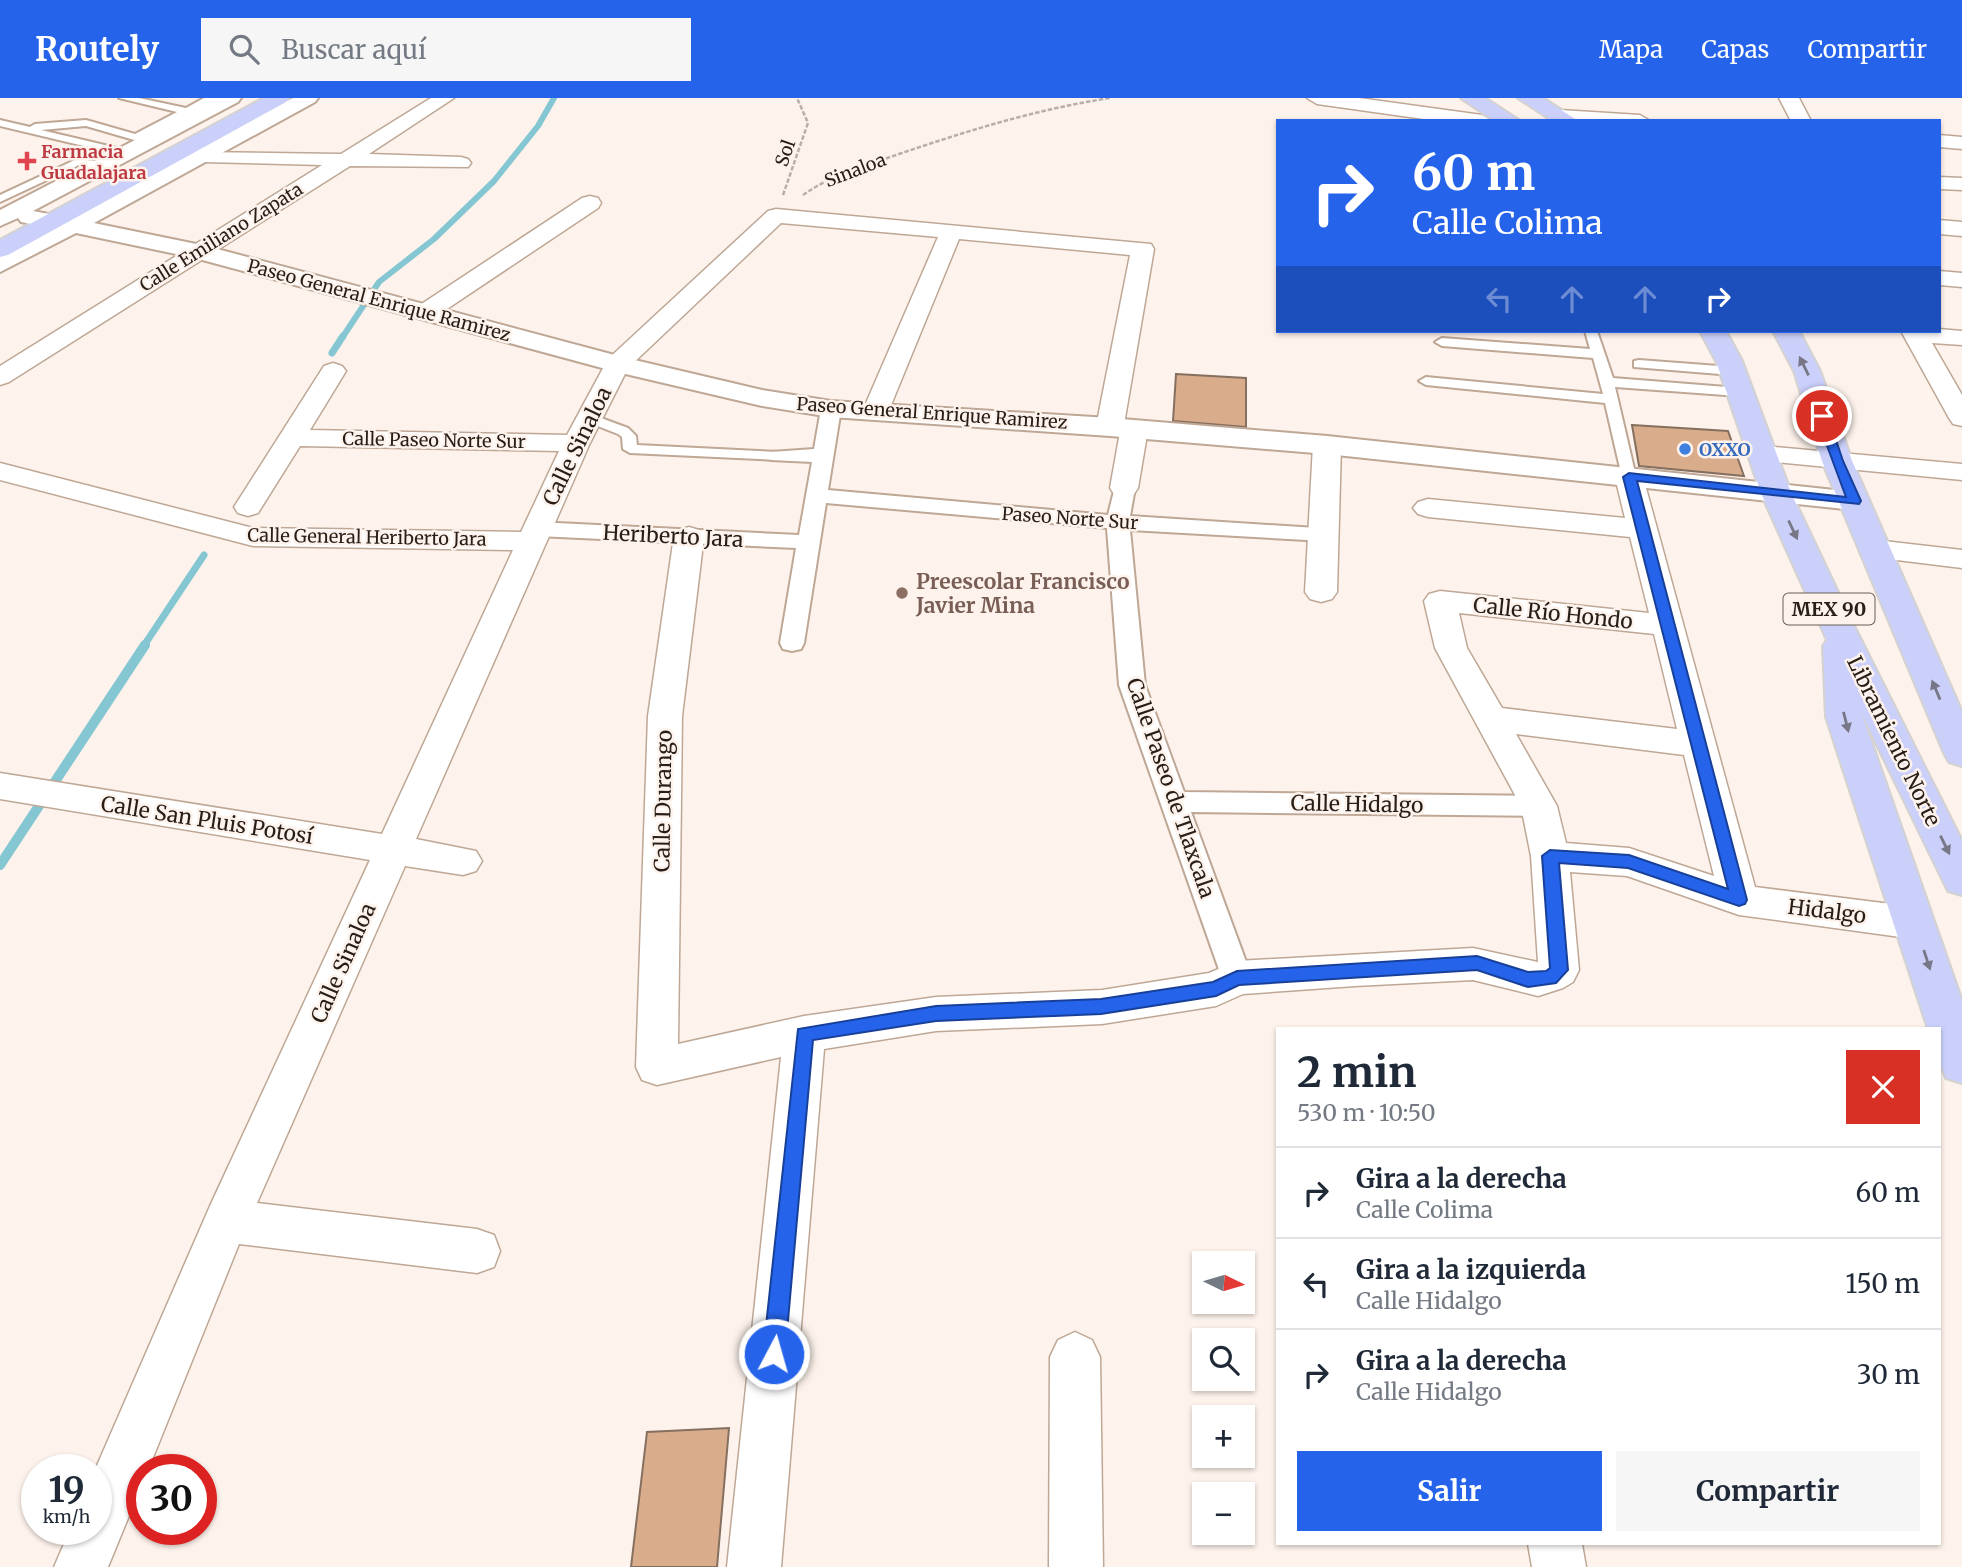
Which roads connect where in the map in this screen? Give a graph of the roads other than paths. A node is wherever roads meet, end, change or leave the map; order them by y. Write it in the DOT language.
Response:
graph roads {
  1 [pos="127,98"];
  2 [pos="231,98"];
  3 [pos="254,98"];
  4 [pos="279,98"];
  5 [pos="308,98"];
  6 [pos="444,98"];
  7 [pos="1317,98"];
  8 [pos="1471,98"];
  9 [pos="1528,98"];
  10 [pos="1789,98"];
  11 [pos="1368,101"];
  12 [pos="200,107"];
  13 [pos="1564,118"];
  14 [pos="1471,119"];
  15 [pos="1507,119"];
  16 [pos="1589,119"];
  17 [pos="1800,119"];
  18 [pos="0,123"];
  19 [pos="23,129"];
  20 [pos="1941,141"];
  21 [pos="137,143"];
  22 [pos="1962,143"];
  23 [pos="202,156"];
  24 [pos="342,161"];
  25 [pos="461,163"];
  26 [pos="1941,183"];
  27 [pos="1962,184"];
  28 [pos="590,203"];
  29 [pos="21,218"];
  30 [pos="1941,228"];
  31 [pos="1962,229"];
  32 [pos="951,232"];
  33 [pos="0,250"];
  34 [pos="198,251"];
  35 [pos="0,265"];
  36 [pos="1941,278"];
  37 [pos="1962,280"];
  38 [pos="426,312"];
  39 [pos="1592,333"];
  40 [pos="1714,333"];
  41 [pos="1787,333"];
  42 [pos="1915,333"];
  43 [pos="1922,333"];
  44 [pos="1962,338"];
  45 [pos="1442,342"];
  46 [pos="1598,354"];
  47 [pos="618,364"];
  48 [pos="1639,364"];
  49 [pos="333,371"];
  50 [pos="0,377"];
  51 [pos="1426,381"];
  52 [pos="1607,382"];
  53 [pos="1736,382"];
  54 [pos="1611,399"];
  55 [pos="1959,407"];
  56 [pos="831,409"];
  57 [pos="876,410"];
  58 [pos="1122,428"];
  59 [pos="583,431"];
  60 [pos="292,438"];
  61 [pos="1327,445"];
  62 [pos="1764,454"];
  63 [pos="823,455"];
  64 [pos="778,456"];
  65 [pos="1837,461"];
  66 [pos="0,471"];
  67 [pos="1962,472"];
  68 [pos="1629,477"];
  69 [pos="1124,488"];
  70 [pos="1776,493"];
  71 [pos="816,495"];
  72 [pos="1854,501"];
  73 [pos="248,507"];
  74 [pos="1428,508"];
  75 [pos="1118,522"];
  76 [pos="1643,529"];
  77 [pos="1324,534"];
  78 [pos="534,535"];
  79 [pos="689,536"];
  80 [pos="809,542"];
  81 [pos="1875,549"];
  82 [pos="1962,559"];
  83 [pos="1321,592"];
  84 [pos="1666,625"];
  85 [pos="1839,629"];
  86 [pos="792,643"];
  87 [pos="1490,719"];
  88 [pos="1698,744"];
  89 [pos="1961,751"];
  90 [pos="9,788"];
  91 [pos="1175,802"];
  92 [pos="1539,806"];
  93 [pos="395,849"];
  94 [pos="1550,856"];
  95 [pos="463,862"];
  96 [pos="1962,880"];
  97 [pos="1739,900"];
  98 [pos="1915,923"];
  99 [pos="1237,978"];
  100 [pos="804,1034"];
  101 [pos="1962,1064"];
  102 [pos="226,1221"];
  103 [pos="477,1251"];
  104 [pos="1075,1357"];
  105 [pos="1555,1545"];
  106 [pos="81,1567"];
  107 [pos="754,1567"];
  108 [pos="1076,1567"];
  109 [pos="1559,1567"];
  1 -- 12 [label="lane"];
  2 -- 12 [label="street"];
  3 -- 29 [label="main road"];
  4 -- 29 [label="main road"];
  5 -- 23 [label="street"];
  6 -- 24 [label="street, Calle Emiliano Zapata"];
  7 -- 11 [label="street"];
  8 -- 15 [label="main road"];
  9 -- 13 [label="main road"];
  10 -- 17 [label="street"];
  11 -- 14 [label="street"];
  12 -- 21 [label="street"];
  13 -- 16 [label="street"];
  18 -- 19 [label="lane"];
  19 -- 21 [label="lane"];
  19 -- 21 [label="lane"];
  20 -- 22 [label="street"];
  21 -- 29 [label="street"];
  23 -- 24 [label="street"];
  23 -- 29 [label="street"];
  24 -- 25 [label="street"];
  24 -- 34 [label="street, Calle Emiliano Zapata"];
  26 -- 27 [label="street"];
  28 -- 38 [label="street"];
  29 -- 33 [label="main road"];
  29 -- 34 [label="street, Paseo General Enrique Ramirez"];
  29 -- 35 [label="street"];
  30 -- 31 [label="street"];
  32 -- 47 [label="street"];
  32 -- 57 [label="street"];
  32 -- 58 [label="street, Calle Paseo de Tlaxcala"];
  34 -- 38 [label="street, Paseo General Enrique Ramirez"];
  34 -- 50 [label="street, Calle Emiliano Zapata"];
  36 -- 37 [label="street"];
  38 -- 47 [label="street, Paseo General Enrique Ramirez"];
  39 -- 46 [label="lane"];
  40 -- 53 [label="main road, Libramiento Norte / MEX 90"];
  65 -- 41 [label="main road, MEX 90, one-way"];
  42 -- 55 [label="street"];
  43 -- 44 [label="street"];
  45 -- 46 [label="lane"];
  46 -- 52 [label="lane"];
  47 -- 56 [label="street, Paseo General Enrique Ramirez"];
  47 -- 59 [label="street, Calle Sinaloa"];
  48 -- 53 [label="lane"];
  49 -- 60 [label="street"];
  51 -- 54 [label="lane"];
  52 -- 53 [label="lane"];
  52 -- 54 [label="lane"];
  53 -- 62 [label="main road, Libramiento Norte / MEX 90"];
  54 -- 68 [label="lane"];
  56 -- 57 [label="street, Paseo General Enrique Ramirez"];
  56 -- 63 [label="street"];
  57 -- 58 [label="street, Paseo General Enrique Ramirez"];
  58 -- 61 [label="street, Paseo General Enrique Ramirez"];
  58 -- 69 [label="street, Calle Paseo de Tlaxcala"];
  59 -- 60 [label="street, Calle Paseo Norte Sur"];
  59 -- 64 [label="lane"];
  59 -- 78 [label="street, Calle Sinaloa"];
  60 -- 73 [label="street"];
  61 -- 68 [label="street, Paseo General Enrique Ramirez"];
  61 -- 77 [label="street"];
  62 -- 65 [label="street"];
  62 -- 70 [label="main road, Libramiento Norte / MEX 90"];
  63 -- 64 [label="street"];
  63 -- 71 [label="street"];
  65 -- 67 [label="street"];
  65 -- 72 [label="main road, MEX 90"];
  66 -- 78 [label="street, Calle General Heriberto Jara"];
  68 -- 70 [label="street, Paseo General Enrique Ramirez"];
  68 -- 76 [label="street"];
  69 -- 75 [label="street, Calle Paseo de Tlaxcala"];
  70 -- 72 [label="street, Paseo General Enrique Ramirez"];
  70 -- 85 [label="main road, Libramiento Norte / MEX 90, one-way"];
  71 -- 75 [label="street, Paseo Norte Sur"];
  71 -- 80 [label="street"];
  72 -- 81 [label="main road, MEX 90"];
  74 -- 76 [label="street"];
  75 -- 77 [label="street, Paseo Norte Sur"];
  75 -- 91 [label="street, Calle Paseo de Tlaxcala"];
  76 -- 84 [label="street"];
  77 -- 83 [label="street"];
  78 -- 79 [label="street, Heriberto Jara"];
  78 -- 93 [label="street, Calle Sinaloa"];
  79 -- 80 [label="street, Heriberto Jara"];
  79 -- 100 [label="street, Calle Durango"];
  80 -- 86 [label="street"];
  81 -- 82 [label="street"];
  89 -- 81 [label="main road, MEX 90, one-way"];
  84 -- 87 [label="street, Calle Río Hondo"];
  84 -- 88 [label="street"];
  85 -- 96 [label="main road, Libramiento Norte / MEX 90, one-way"];
  85 -- 98 [label="main road, one-way"];
  87 -- 88 [label="street"];
  87 -- 92 [label="street"];
  88 -- 97 [label="street"];
  90 -- 93 [label="street, Calle San Pluis Potosí"];
  91 -- 92 [label="street, Calle Hidalgo"];
  91 -- 99 [label="street, Calle Paseo de Tlaxcala"];
  92 -- 94 [label="street"];
  93 -- 95 [label="street, Calle San Pluis Potosí"];
  93 -- 102 [label="street, Calle Sinaloa"];
  94 -- 97 [label="street"];
  94 -- 99 [label="street"];
  97 -- 98 [label="street, Hidalgo"];
  98 -- 101 [label="main road, one-way"];
  99 -- 100 [label="street"];
  100 -- 107 [label="street"];
  102 -- 103 [label="street"];
  102 -- 106 [label="street, Calle Sinaloa"];
  104 -- 108 [label="street"];
  105 -- 109 [label="street"];
}
